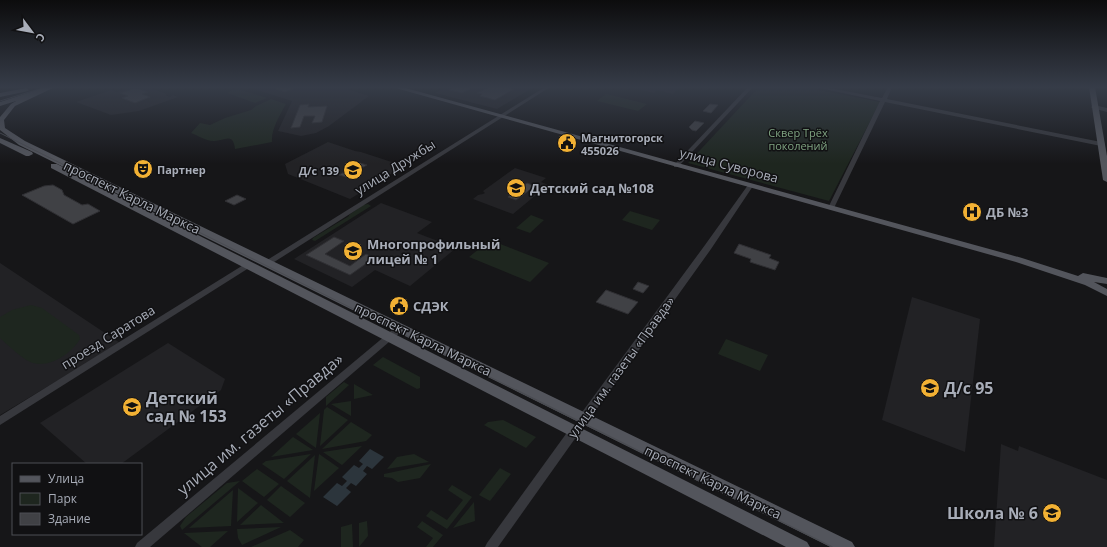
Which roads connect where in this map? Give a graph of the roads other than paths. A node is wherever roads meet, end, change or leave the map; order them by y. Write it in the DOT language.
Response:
graph roads {
  1 [pos="7,113"];
  2 [pos="485,113"];
  3 [pos="508,113"];
  4 [pos="727,113"];
  5 [pos="878,113"];
  6 [pos="946,113"];
  7 [pos="1095,113"];
  8 [pos="501,117"];
  9 [pos="1,128"];
  10 [pos="0,140"];
  11 [pos="1101,144"];
  12 [pos="1106,163"];
  13 [pos="676,166"];
  14 [pos="1107,180"];
  15 [pos="750,186"];
  16 [pos="831,208"];
  17 [pos="258,264"];
  18 [pos="1033,264"];
  19 [pos="230,276"];
  20 [pos="1087,277"];
  21 [pos="1107,281"];
  22 [pos="1107,287"];
  23 [pos="1107,293"];
  24 [pos="400,328"];
  25 [pos="389,337"];
  26 [pos="584,418"];
  27 [pos="0,421"];
  28 [pos="575,430"];
  29 [pos="141,547"];
  30 [pos="491,547"];
  31 [pos="802,547"];
  32 [pos="847,547"];
  1 -- 9 [label="main road"];
  2 -- 8 [label="main road, улица Суворова"];
  3 -- 8 [label="street, улица Дружбы"];
  4 -- 13 [label="street"];
  5 -- 16 [label="street"];
  6 -- 11 [label="street"];
  7 -- 11 [label="main road"];
  8 -- 13 [label="main road, улица Суворова"];
  8 -- 17 [label="street, улица Дружбы"];
  9 -- 17 [label="main road, проспект Карла Маркса"];
  10 -- 17 [label="main road, проспект Карла Маркса"];
  11 -- 12 [label="main road"];
  12 -- 14 [label="main road"];
  13 -- 15 [label="main road, улица Суворова"];
  15 -- 16 [label="main road, улица Суворова"];
  15 -- 26 [label="street, улица им. газеты «Правда»"];
  16 -- 18 [label="main road, улица Суворова"];
  17 -- 19 [label="street, улица Дружбы"];
  17 -- 24 [label="main road, проспект Карла Маркса"];
  17 -- 25 [label="main road, проспект Карла Маркса"];
  18 -- 20 [label="main road, улица Суворова"];
  18 -- 23 [label="main road, улица Суворова"];
  19 -- 27 [label="street, проезд Саратова"];
  20 -- 21 [label="main road, улица Суворова"];
  20 -- 22 [label="main road, улица Суворова"];
  24 -- 25 [label="street, улица им. газеты «Правда»"];
  24 -- 26 [label="main road, проспект Карла Маркса"];
  25 -- 28 [label="main road, проспект Карла Маркса"];
  25 -- 29 [label="street, улица им. газеты «Правда»"];
  26 -- 28 [label="main road, улица им. газеты «Правда»"];
  26 -- 32 [label="main road, проспект Карла Маркса"];
  28 -- 30 [label="street, улица им. газеты «Правда»"];
  28 -- 31 [label="main road, проспект Карла Маркса"];
}
